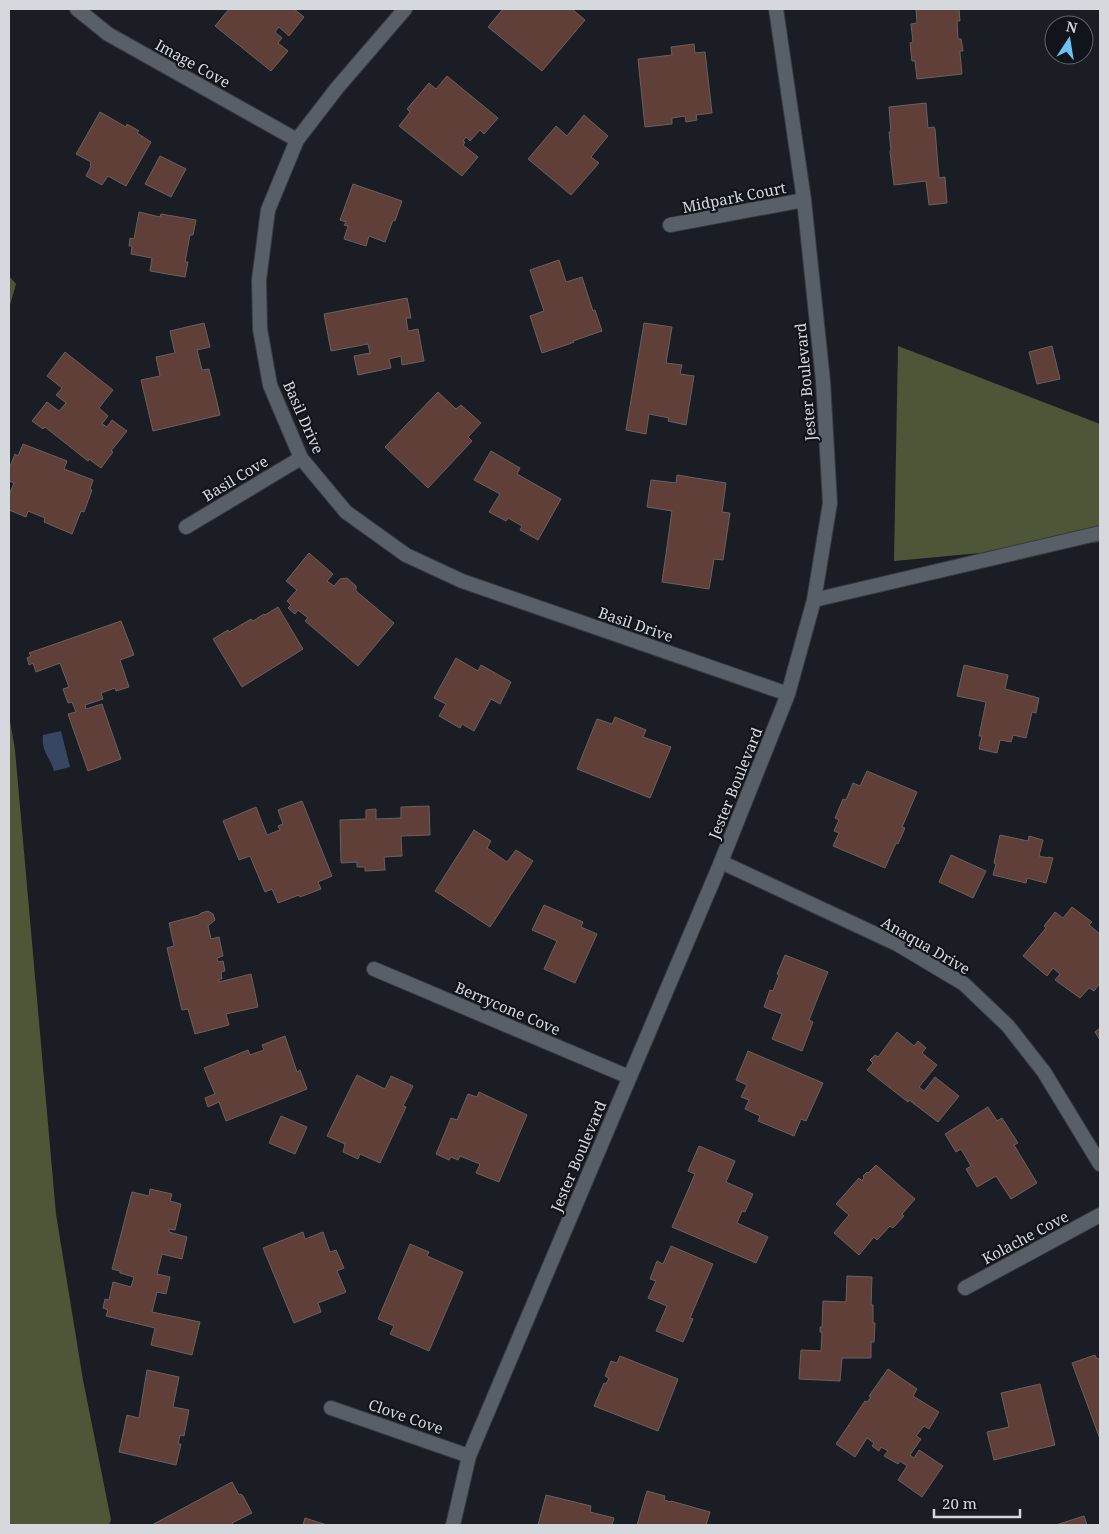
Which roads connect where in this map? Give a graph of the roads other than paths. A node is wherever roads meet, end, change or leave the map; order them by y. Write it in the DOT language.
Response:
graph roads {
  1 [pos="77,9"];
  2 [pos="405,9"];
  3 [pos="776,9"];
  4 [pos="297,140"];
  5 [pos="804,200"];
  6 [pos="670,225"];
  7 [pos="301,458"];
  8 [pos="186,527"];
  9 [pos="1100,533"];
  10 [pos="814,600"];
  11 [pos="788,694"];
  12 [pos="721,862"];
  13 [pos="374,969"];
  14 [pos="629,1077"];
  15 [pos="1100,1164"];
  16 [pos="1100,1215"];
  17 [pos="965,1288"];
  18 [pos="332,1408"];
  19 [pos="470,1456"];
  20 [pos="453,1525"];
  1 -- 4 [label="street, Image Cove"];
  2 -- 4 [label="street, Basil Drive"];
  3 -- 5 [label="street, Jester Boulevard"];
  4 -- 7 [label="street, Basil Drive"];
  5 -- 6 [label="street, Midpark Court"];
  5 -- 10 [label="street, Jester Boulevard"];
  7 -- 8 [label="street, Basil Cove"];
  7 -- 11 [label="street, Basil Drive"];
  9 -- 10 [label="street"];
  10 -- 11 [label="street, Jester Boulevard"];
  11 -- 12 [label="street, Jester Boulevard"];
  12 -- 14 [label="street, Jester Boulevard"];
  12 -- 15 [label="street, Anaqua Drive"];
  13 -- 14 [label="street, Berrycone Cove"];
  14 -- 19 [label="street, Jester Boulevard"];
  16 -- 17 [label="street, Kolache Cove"];
  18 -- 19 [label="street, Clove Cove"];
  19 -- 20 [label="street, Jester Boulevard"];
}
